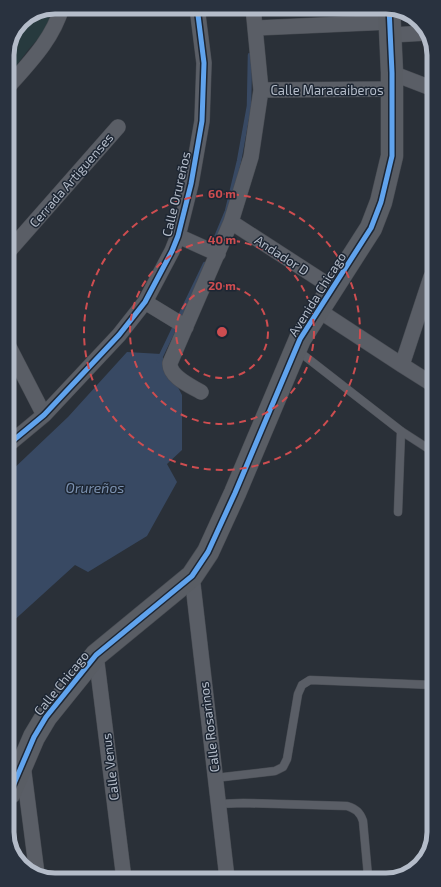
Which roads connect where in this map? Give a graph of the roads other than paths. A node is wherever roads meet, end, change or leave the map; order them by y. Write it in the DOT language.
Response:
graph roads {
  1 [pos="59,14"];
  2 [pos="198,14"];
  3 [pos="254,14"];
  4 [pos="390,21"];
  5 [pos="256,28"];
  6 [pos="418,30"];
  7 [pos="14,80"];
  8 [pos="392,81"];
  9 [pos="427,87"];
  10 [pos="261,90"];
  11 [pos="118,127"];
  12 [pos="232,222"];
  13 [pos="179,237"];
  14 [pos="14,245"];
  15 [pos="217,254"];
  16 [pos="333,288"];
  17 [pos="427,292"];
  18 [pos="146,302"];
  19 [pos="318,310"];
  20 [pos="185,327"];
  21 [pos="296,349"];
  22 [pos="14,356"];
  23 [pos="402,366"];
  24 [pos="427,381"];
  25 [pos="201,392"];
  26 [pos="44,414"];
  27 [pos="401,431"];
  28 [pos="14,440"];
  29 [pos="427,448"];
  30 [pos="398,512"];
  31 [pos="192,576"];
  32 [pos="96,656"];
  33 [pos="427,685"];
  34 [pos="23,762"];
  35 [pos="215,778"];
  36 [pos="14,783"];
  37 [pos="218,804"];
  38 [pos="36,868"];
  39 [pos="123,873"];
  40 [pos="226,873"];
  41 [pos="368,873"];
  1 -- 7 [label="street"];
  2 -- 13 [label="street, Calle Orureños"];
  3 -- 5 [label="street"];
  4 -- 5 [label="street"];
  4 -- 6 [label="street"];
  4 -- 8 [label="street, Avenida Chicago"];
  5 -- 10 [label="street"];
  8 -- 9 [label="street"];
  8 -- 10 [label="street, Calle Maracaiberos"];
  8 -- 16 [label="street, Avenida Chicago"];
  10 -- 12 [label="street"];
  11 -- 14 [label="street, Cerrada Artiguenses"];
  12 -- 15 [label="street"];
  12 -- 16 [label="street, Andador D"];
  13 -- 15 [label="street"];
  13 -- 18 [label="street, Calle Orureños"];
  15 -- 20 [label="street"];
  16 -- 19 [label="street, Avenida Chicago"];
  17 -- 23 [label="street"];
  18 -- 20 [label="street"];
  18 -- 26 [label="street, Calle Orureños"];
  19 -- 21 [label="street, Avenida Chicago"];
  19 -- 23 [label="street"];
  20 -- 25 [label="street"];
  21 -- 27 [label="lane"];
  21 -- 31 [label="street, Avenida Chicago"];
  22 -- 26 [label="street"];
  23 -- 24 [label="street"];
  26 -- 28 [label="street, Calle Orureños"];
  27 -- 29 [label="lane"];
  27 -- 30 [label="lane"];
  31 -- 32 [label="street, Calle Chicago"];
  31 -- 35 [label="street, Calle Rosarinos"];
  32 -- 34 [label="street, Calle Chicago"];
  32 -- 39 [label="street, Calle Venus"];
  33 -- 35 [label="lane"];
  34 -- 36 [label="street, Calle Chicago"];
  34 -- 38 [label="street"];
  35 -- 37 [label="street, Calle Rosarinos"];
  37 -- 40 [label="street, Calle Rosarinos"];
  37 -- 41 [label="lane"];
}
